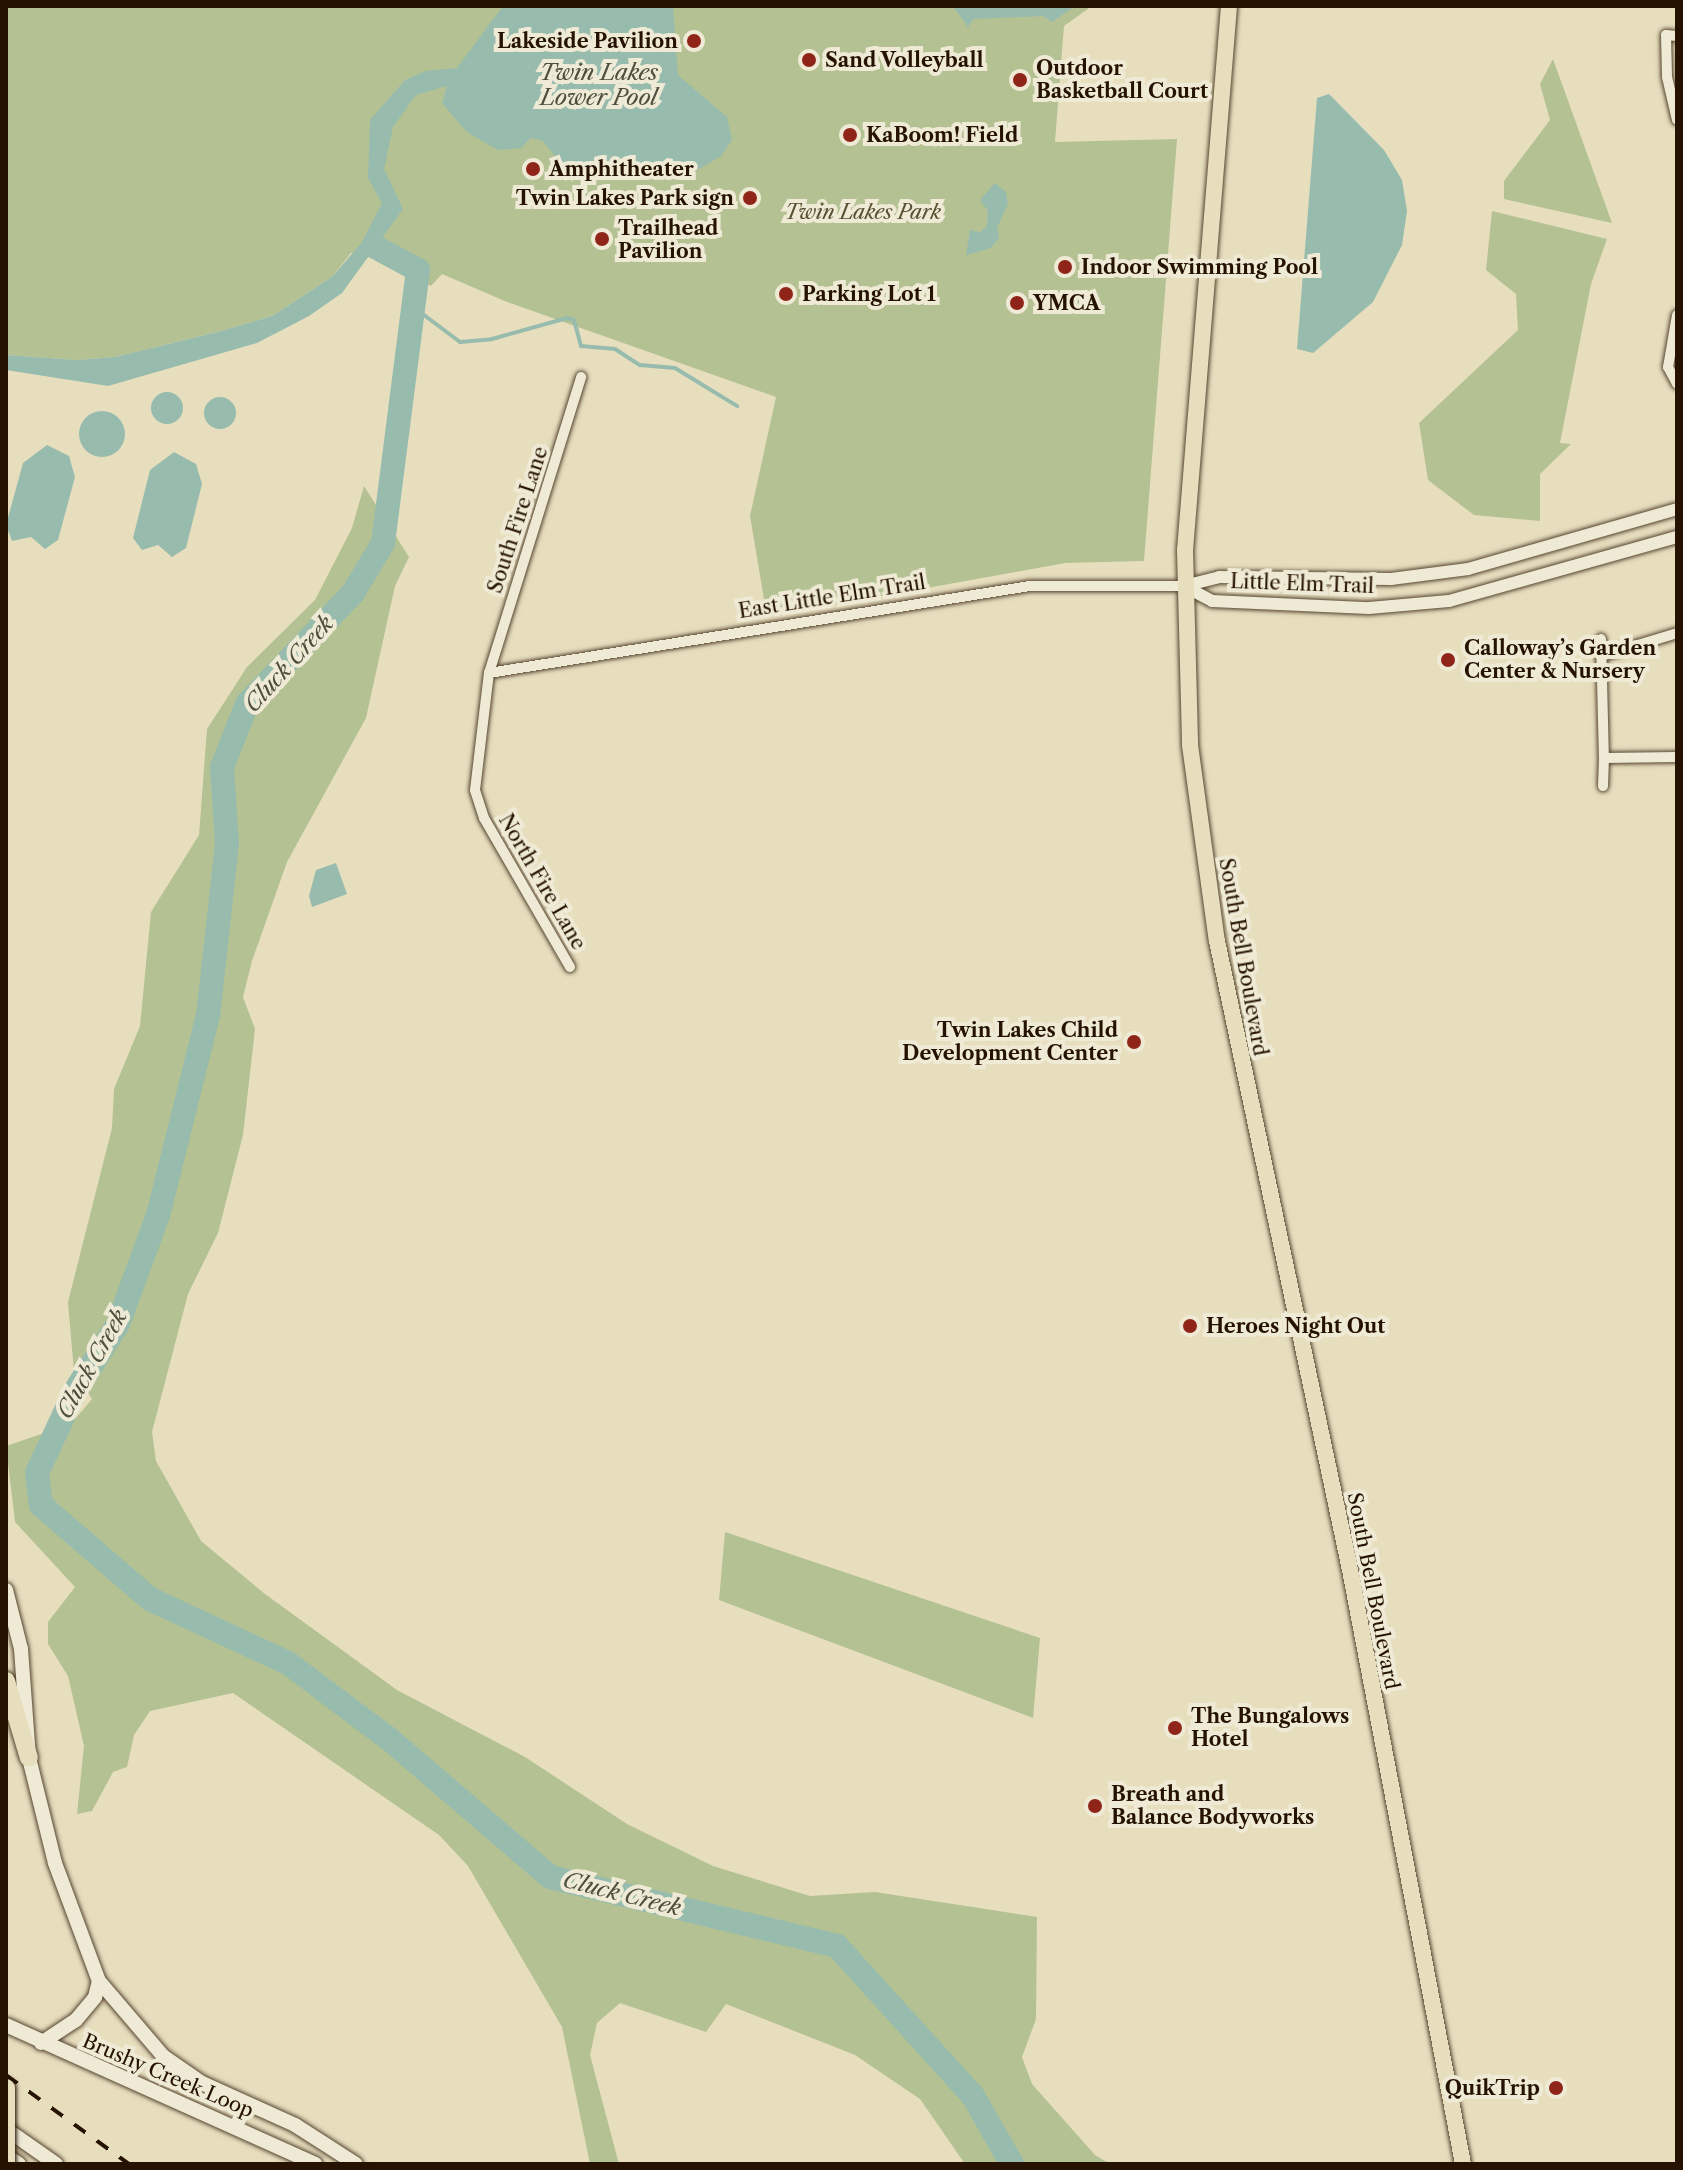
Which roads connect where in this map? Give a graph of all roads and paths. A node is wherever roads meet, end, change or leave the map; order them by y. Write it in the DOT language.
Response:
graph roads {
  1 [pos="1229,6"];
  2 [pos="1677,36"];
  3 [pos="1677,120"];
  4 [pos="1677,315"];
  5 [pos="581,377"];
  6 [pos="1677,384"];
  7 [pos="1677,509"];
  8 [pos="1677,537"];
  9 [pos="1184,586"];
  10 [pos="1677,633"];
  11 [pos="1601,639"];
  12 [pos="1601,656"];
  13 [pos="489,673"];
  14 [pos="1677,757"];
  15 [pos="1604,758"];
  16 [pos="1603,786"];
  17 [pos="570,967"];
  18 [pos="6,1590"];
  19 [pos="6,1681"];
  20 [pos="29,1758"];
  21 [pos="99,1981"];
  22 [pos="6,2025"];
  23 [pos="41,2043"];
  24 [pos="6,2088"];
  25 [pos="6,2129"];
  26 [pos="6,2155"];
  27 [pos="6,2164"];
  28 [pos="19,2164"];
  29 [pos="56,2164"];
  30 [pos="315,2164"];
  31 [pos="356,2164"];
  32 [pos="1463,2164"];
  1 -- 9 [label="main road, South Bell Boulevard"];
  2 -- 3 [label="street"];
  4 -- 6 [label="street"];
  5 -- 13 [label="street, South Fire Lane"];
  7 -- 9 [label="street, Little Elm Trail"];
  8 -- 9 [label="street, Little Elm Trail"];
  9 -- 13 [label="street, East Little Elm Trail"];
  9 -- 32 [label="main road, South Bell Boulevard"];
  10 -- 12 [label="street"];
  11 -- 12 [label="street"];
  12 -- 15 [label="street"];
  13 -- 17 [label="street, North Fire Lane"];
  14 -- 15 [label="street"];
  15 -- 16 [label="street"];
  18 -- 20 [label="main road, Brushy Creek Loop"];
  19 -- 20 [label="highway"];
  20 -- 21 [label="main road, Brushy Creek Loop"];
  21 -- 23 [label="main road"];
  21 -- 31 [label="main road, Brushy Creek Loop"];
  22 -- 23 [label="main road, Brushy Creek Loop"];
  23 -- 30 [label="main road, Brushy Creek Loop"];
  24 -- 27 [label="highway, bridge"];
  25 -- 29 [label="main road"];
  26 -- 28 [label="main road"];
}
